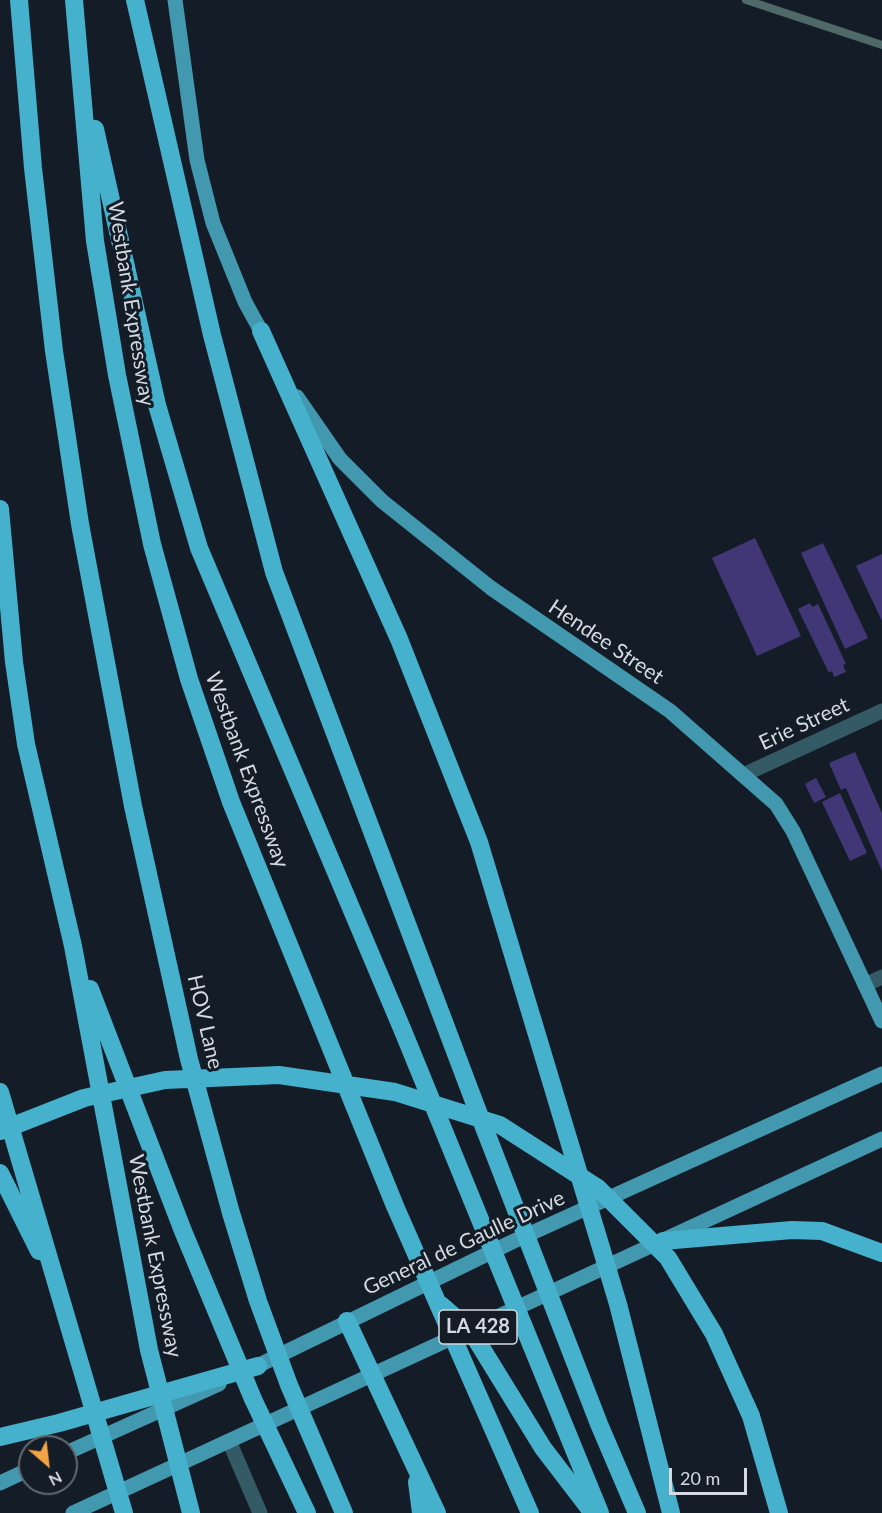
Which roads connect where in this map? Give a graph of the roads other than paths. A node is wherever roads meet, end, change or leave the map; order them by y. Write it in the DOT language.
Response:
graph roads {
  1 [pos="19,0"];
  2 [pos="74,0"];
  3 [pos="135,0"];
  4 [pos="175,0"];
  5 [pos="79,60"];
  6 [pos="261,331"];
  7 [pos="0,509"];
  8 [pos="0,629"];
  9 [pos="14,662"];
  10 [pos="882,711"];
  11 [pos="743,775"];
  12 [pos="73,946"];
  13 [pos="882,977"];
  14 [pos="865,985"];
  15 [pos="882,1021"];
  16 [pos="882,1074"];
  17 [pos="0,1092"];
  18 [pos="0,1131"];
  19 [pos="882,1139"];
  20 [pos="0,1173"];
  21 [pos="663,1241"];
  22 [pos="882,1253"];
  23 [pos="53,1276"];
  24 [pos="437,1302"];
  25 [pos="346,1321"];
  26 [pos="258,1366"];
  27 [pos="374,1375"];
  28 [pos="0,1437"];
  29 [pos="229,1441"];
  30 [pos="78,1448"];
  31 [pos="415,1466"];
  32 [pos="18,1475"];
  33 [pos="0,1483"];
  34 [pos="73,1513"];
  35 [pos="124,1513"];
  36 [pos="191,1513"];
  37 [pos="260,1513"];
  38 [pos="307,1513"];
  39 [pos="344,1513"];
  40 [pos="421,1513"];
  41 [pos="437,1513"];
  42 [pos="530,1513"];
  43 [pos="594,1513"];
  44 [pos="600,1513"];
  45 [pos="637,1513"];
  46 [pos="671,1513"];
  47 [pos="779,1513"];
  1 -- 39 [label="highway, HOV Lane"];
  2 -- 5 [label="highway, Westbank Expressway"];
  3 -- 45 [label="highway"];
  4 -- 6 [label="main road"];
  5 -- 24 [label="highway, Westbank Expressway"];
  5 -- 44 [label="highway"];
  6 -- 11 [label="main road, Hendee Street"];
  6 -- 46 [label="highway"];
  7 -- 9 [label="highway, Westbank Expressway"];
  8 -- 9 [label="highway"];
  9 -- 12 [label="highway, Westbank Expressway"];
  10 -- 11 [label="street, Erie Street"];
  11 -- 14 [label="main road, Hendee Street"];
  12 -- 36 [label="highway, Westbank Expressway"];
  12 -- 38 [label="highway"];
  13 -- 14 [label="street"];
  14 -- 15 [label="main road, Hendee Street"];
  16 -- 25 [label="main road, General de Gaulle Drive / LA 428"];
  17 -- 23 [label="highway"];
  18 -- 47 [label="highway"];
  19 -- 21 [label="main road, LA 428"];
  20 -- 23 [label="highway"];
  21 -- 22 [label="highway"];
  21 -- 27 [label="main road, LA 428"];
  23 -- 35 [label="highway"];
  24 -- 42 [label="highway, Westbank Expressway"];
  24 -- 43 [label="highway"];
  25 -- 26 [label="main road, General de Gaulle Drive / LA 428"];
  25 -- 27 [label="highway"];
  26 -- 28 [label="highway"];
  26 -- 30 [label="main road, General de Gaulle Drive / LA 428"];
  27 -- 29 [label="main road, LA 428"];
  27 -- 31 [label="highway"];
  29 -- 34 [label="main road, LA 428"];
  29 -- 37 [label="street"];
  31 -- 40 [label="highway"];
  31 -- 41 [label="highway"];
  32 -- 33 [label="main road"];
}
